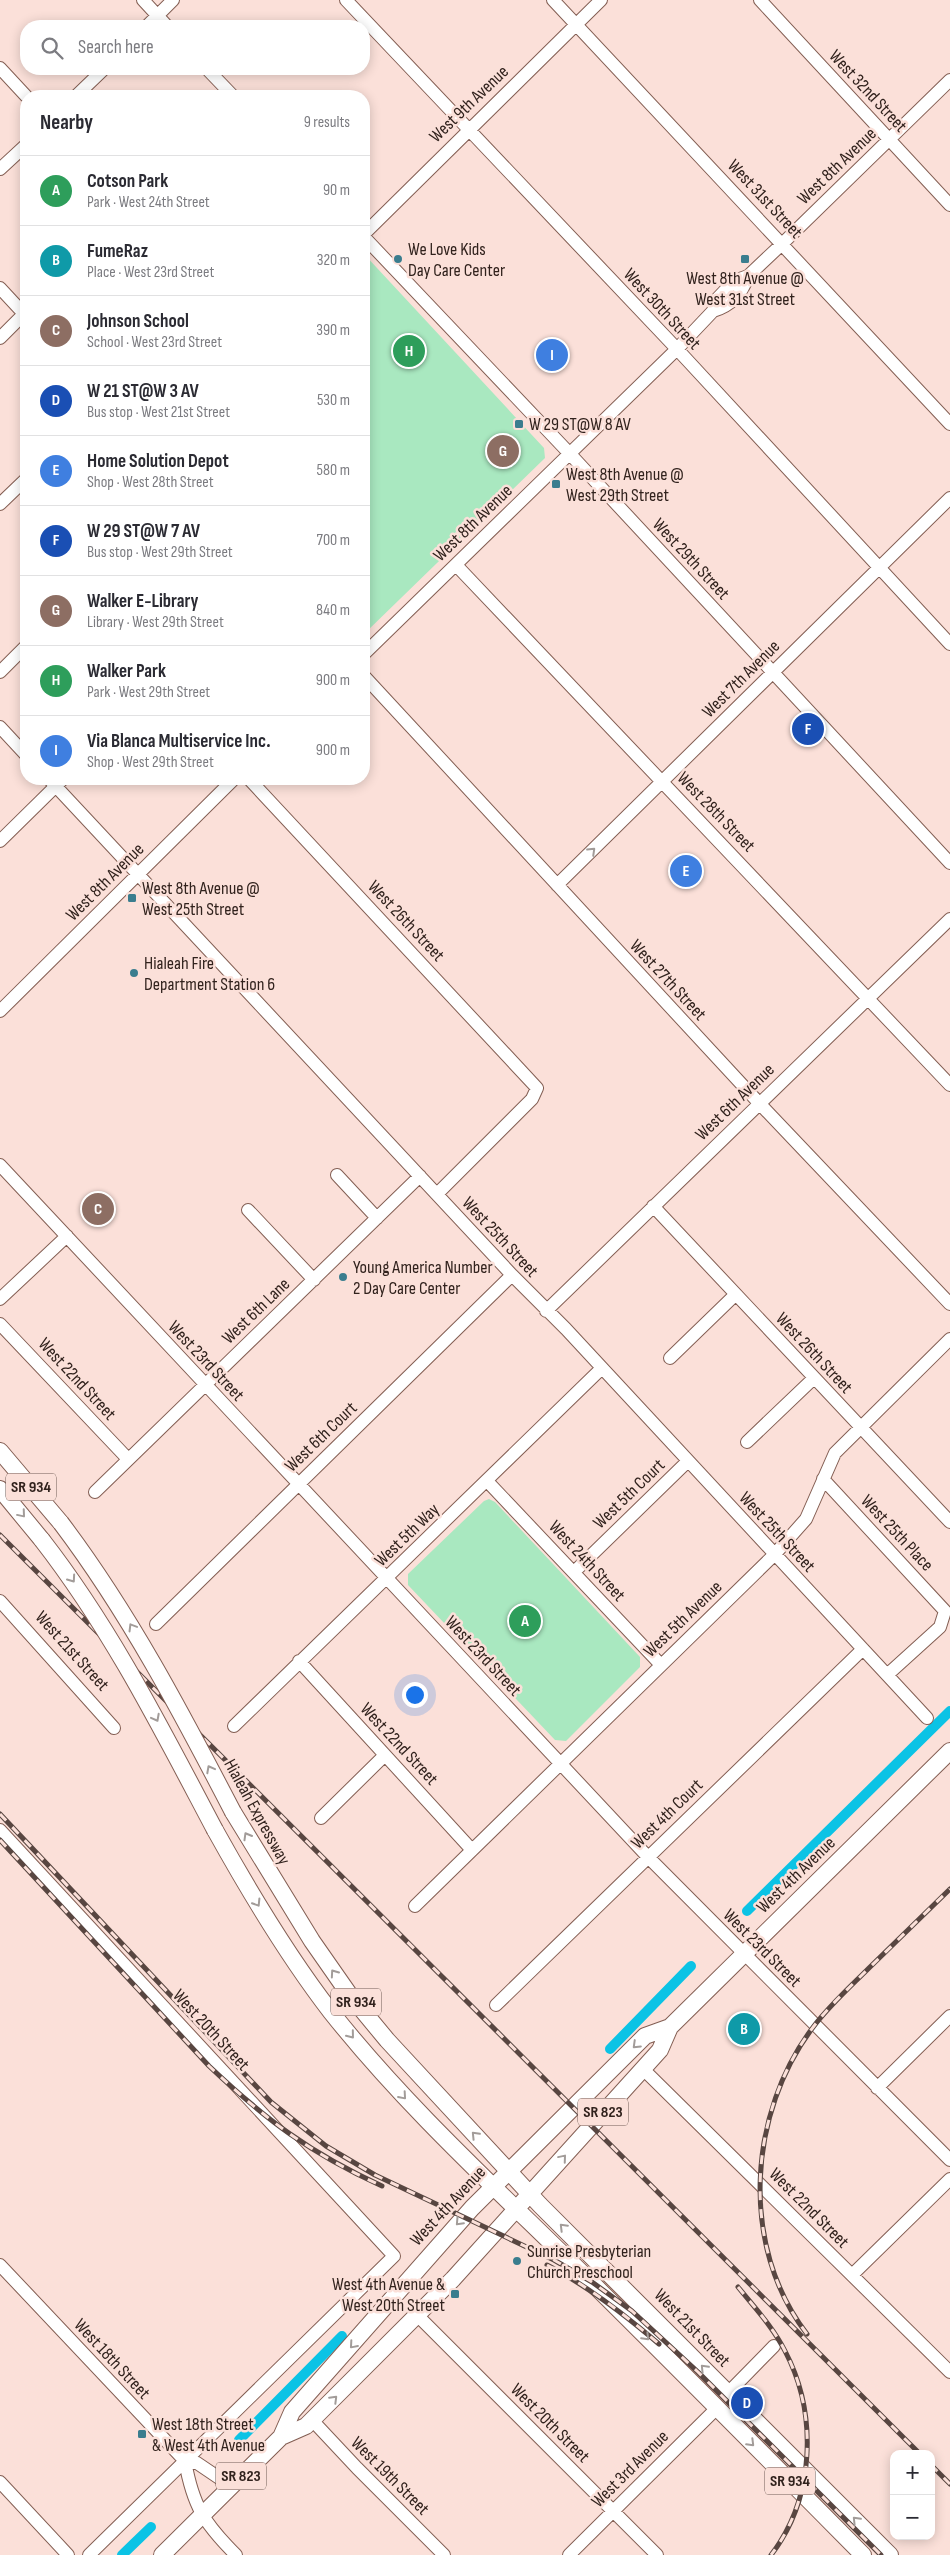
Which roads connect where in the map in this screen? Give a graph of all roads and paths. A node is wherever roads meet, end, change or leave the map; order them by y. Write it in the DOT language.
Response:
graph roads {
  1 [pos="143,0"];
  2 [pos="173,0"];
  3 [pos="346,0"];
  4 [pos="553,0"];
  5 [pos="601,0"];
  6 [pos="760,0"];
  7 [pos="157,16"];
  8 [pos="153,20"];
  9 [pos="161,20"];
  10 [pos="365,20"];
  11 [pos="576,24"];
  12 [pos="370,26"];
  13 [pos="0,68"];
  14 [pos="98,75"];
  15 [pos="213,75"];
  16 [pos="950,80"];
  17 [pos="20,90"];
  18 [pos="82,90"];
  19 [pos="226,90"];
  20 [pos="468,130"];
  21 [pos="889,140"];
  22 [pos="20,150"];
  23 [pos="0,170"];
  24 [pos="950,204"];
  25 [pos="370,229"];
  26 [pos="370,241"];
  27 [pos="783,243"];
  28 [pos="0,288"];
  29 [pos="20,310"];
  30 [pos="20,320"];
  31 [pos="0,338"];
  32 [pos="677,349"];
  33 [pos="950,424"];
  34 [pos="570,454"];
  35 [pos="20,485"];
  36 [pos="950,498"];
  37 [pos="0,504"];
  38 [pos="456,564"];
  39 [pos="879,568"];
  40 [pos="950,644"];
  41 [pos="370,648"];
  42 [pos="20,652"];
  43 [pos="0,672"];
  44 [pos="773,672"];
  45 [pos="370,682"];
  46 [pos="0,727"];
  47 [pos="20,749"];
  48 [pos="662,782"];
  49 [pos="52,785"];
  50 [pos="60,785"];
  51 [pos="228,785"];
  52 [pos="255,785"];
  53 [pos="0,841"];
  54 [pos="950,863"];
  55 [pos="138,874"];
  56 [pos="557,885"];
  57 [pos="950,919"];
  58 [pos="869,998"];
  59 [pos="0,1011"];
  60 [pos="950,1085"];
  61 [pos="759,1103"];
  62 [pos="0,1165"];
  63 [pos="338,1176"];
  64 [pos="420,1176"];
  65 [pos="437,1194"];
  66 [pos="653,1206"];
  67 [pos="248,1210"];
  68 [pos="377,1218"];
  69 [pos="67,1236"];
  70 [pos="512,1275"];
  71 [pos="314,1280"];
  72 [pos="736,1295"];
  73 [pos="0,1300"];
  74 [pos="950,1304"];
  75 [pos="546,1312"];
  76 [pos="0,1324"];
  77 [pos="950,1339"];
  78 [pos="670,1358"];
  79 [pos="602,1368"];
  80 [pos="814,1378"];
  81 [pos="205,1386"];
  82 [pos="860,1427"];
  83 [pos="747,1442"];
  84 [pos="0,1451"];
  85 [pos="128,1459"];
  86 [pos="688,1461"];
  87 [pos="824,1479"];
  88 [pos="488,1481"];
  89 [pos="297,1485"];
  90 [pos="0,1489"];
  91 [pos="94,1492"];
  92 [pos="950,1522"];
  93 [pos="774,1555"];
  94 [pos="574,1572"];
  95 [pos="386,1579"];
  96 [pos="0,1601"];
  97 [pos="156,1624"];
  98 [pos="863,1648"];
  99 [pos="299,1661"];
  100 [pos="661,1665"];
  101 [pos="887,1675"];
  102 [pos="927,1718"];
  103 [pos="234,1726"];
  104 [pos="114,1728"];
  105 [pos="950,1751"];
  106 [pos="385,1755"];
  107 [pos="560,1764"];
  108 [pos="322,1818"];
  109 [pos="0,1830"];
  110 [pos="472,1850"];
  111 [pos="648,1857"];
  112 [pos="415,1906"];
  113 [pos="743,1955"];
  114 [pos="496,2005"];
  115 [pos="950,2016"];
  116 [pos="670,2027"];
  117 [pos="643,2069"];
  118 [pos="877,2088"];
  119 [pos="950,2160"];
  120 [pos="509,2170"];
  121 [pos="950,2179"];
  122 [pos="493,2187"];
  123 [pos="531,2194"];
  124 [pos="518,2210"];
  125 [pos="0,2265"];
  126 [pos="852,2275"];
  127 [pos="418,2316"];
  128 [pos="774,2346"];
  129 [pos="950,2372"];
  130 [pos="728,2393"];
  131 [pos="716,2409"];
  132 [pos="312,2420"];
  133 [pos="281,2437"];
  134 [pos="186,2461"];
  135 [pos="0,2482"];
  136 [pos="231,2486"];
  137 [pos="613,2512"];
  138 [pos="202,2515"];
  139 [pos="68,2555"];
  140 [pos="89,2555"];
  141 [pos="162,2555"];
  142 [pos="236,2555"];
  143 [pos="444,2555"];
  144 [pos="569,2555"];
  145 [pos="657,2555"];
  146 [pos="863,2555"];
  147 [pos="890,2555"];
  1 -- 7 [label="street"];
  2 -- 7 [label="street"];
  3 -- 10 [label="street, West 30th Street"];
  4 -- 11 [label="street, West 31st Street"];
  5 -- 11 [label="street, West 9th Avenue"];
  6 -- 21 [label="street, West 32nd Street"];
  7 -- 8 [label="street"];
  7 -- 9 [label="street"];
  11 -- 20 [label="street, West 9th Avenue"];
  11 -- 27 [label="street, West 31st Street"];
  12 -- 20 [label="street, West 30th Street"];
  13 -- 17 [label="street"];
  14 -- 18 [label="street"];
  15 -- 19 [label="street"];
  16 -- 21 [label="street, West 8th Avenue"];
  20 -- 25 [label="street, West 9th Avenue"];
  20 -- 32 [label="street, West 30th Street"];
  21 -- 24 [label="street, West 32nd Street"];
  21 -- 27 [label="street, West 8th Avenue"];
  22 -- 23 [label="street"];
  26 -- 34 [label="street, West 29th Street"];
  27 -- 32 [label="street, West 8th Avenue"];
  27 -- 33 [label="street, West 31st Street"];
  28 -- 29 [label="street"];
  30 -- 31 [label="street"];
  32 -- 34 [label="street, West 8th Avenue"];
  32 -- 39 [label="street, West 30th Street"];
  34 -- 38 [label="street, West 8th Avenue"];
  34 -- 44 [label="street, West 29th Street"];
  35 -- 37 [label="street"];
  36 -- 39 [label="street, West 7th Avenue"];
  38 -- 41 [label="street, West 8th Avenue"];
  38 -- 48 [label="street, West 28th Street"];
  39 -- 40 [label="street, West 30th Street"];
  39 -- 44 [label="street, West 7th Avenue"];
  42 -- 43 [label="street"];
  44 -- 48 [label="street, West 7th Avenue"];
  44 -- 54 [label="street, West 29th Street"];
  45 -- 56 [label="street, West 27th Street"];
  46 -- 47 [label="street"];
  56 -- 48 [label="street, West 7th Avenue, one-way"];
  48 -- 58 [label="street, West 28th Street"];
  49 -- 53 [label="street"];
  50 -- 55 [label="street, West 25th Street"];
  51 -- 55 [label="street, West 8th Avenue"];
  52 -- 65 [label="street, West 26th Street"];
  55 -- 59 [label="street, West 8th Avenue"];
  55 -- 64 [label="street, West 25th Street"];
  56 -- 61 [label="street, West 27th Street"];
  57 -- 58 [label="street, West 6th Avenue"];
  58 -- 60 [label="street, West 28th Street"];
  58 -- 61 [label="street, West 6th Avenue"];
  61 -- 66 [label="street, West 6th Avenue"];
  61 -- 74 [label="street, West 27th Street"];
  62 -- 69 [label="street, West 23rd Street"];
  63 -- 68 [label="street"];
  64 -- 65 [label="street, West 25th Street"];
  64 -- 68 [label="street, West 6th Lane"];
  65 -- 70 [label="street, West 25th Street"];
  66 -- 72 [label="street, West 26th Street"];
  66 -- 75 [label="street, West 6th Avenue"];
  67 -- 71 [label="street"];
  68 -- 71 [label="street, West 6th Lane"];
  69 -- 73 [label="street"];
  69 -- 81 [label="street, West 23rd Street"];
  70 -- 75 [label="street, West 25th Street"];
  70 -- 89 [label="street, West 6th Court"];
  71 -- 81 [label="street, West 6th Lane"];
  72 -- 78 [label="street"];
  72 -- 80 [label="street, West 26th Street"];
  75 -- 79 [label="street, West 25th Street"];
  76 -- 85 [label="street, West 22nd Street"];
  77 -- 82 [label="street, West 5th Avenue"];
  79 -- 86 [label="street, West 25th Street"];
  79 -- 88 [label="street, West 5th Way"];
  80 -- 82 [label="street, West 26th Street"];
  80 -- 83 [label="street"];
  81 -- 85 [label="street, West 6th Lane"];
  81 -- 89 [label="street, West 23rd Street"];
  82 -- 87 [label="street, West 5th Avenue"];
  82 -- 92 [label="street, West 26th Street"];
  120 -- 84 [label="main road, Hialeah Expressway / SR 934, one-way, bridge"];
  85 -- 91 [label="street, West 6th Lane"];
  86 -- 93 [label="street, West 25th Street"];
  86 -- 94 [label="street, West 5th Court"];
  87 -- 93 [label="street, West 5th Avenue"];
  87 -- 101 [label="street, West 25th Place"];
  88 -- 94 [label="street, West 24th Street"];
  88 -- 95 [label="street, West 5th Way"];
  89 -- 95 [label="street, West 23rd Street"];
  89 -- 97 [label="street, West 6th Court"];
  90 -- 122 [label="main road, SR 934, one-way, bridge"];
  93 -- 98 [label="street, West 25th Street"];
  93 -- 100 [label="street, West 5th Avenue"];
  94 -- 100 [label="street, West 24th Street"];
  95 -- 99 [label="street, West 5th Way"];
  95 -- 107 [label="street, West 23rd Street"];
  96 -- 104 [label="street, West 21st Street"];
  98 -- 101 [label="street, West 25th Street"];
  98 -- 111 [label="street, West 4th Court"];
  99 -- 103 [label="street, West 5th Way"];
  99 -- 106 [label="street, West 22nd Street"];
  100 -- 107 [label="street, West 5th Avenue"];
  101 -- 102 [label="street, West 25th Street"];
  105 -- 113 [label="main road, West 4th Avenue / SR 823"];
  106 -- 108 [label="street"];
  106 -- 110 [label="street, West 22nd Street"];
  107 -- 110 [label="street, West 5th Avenue"];
  107 -- 111 [label="street, West 23rd Street"];
  109 -- 134 [label="street, West 20th Street"];
  110 -- 112 [label="street, West 5th Avenue"];
  111 -- 113 [label="street, West 23rd Street"];
  111 -- 114 [label="street, West 4th Court"];
  113 -- 116 [label="main road, West 4th Avenue / SR 823"];
  113 -- 118 [label="street, West 23rd Street"];
  115 -- 118 [label="street"];
  116 -- 117 [label="main road, West 4th Avenue / SR 823"];
  116 -- 120 [label="main road, West 4th Avenue / SR 823, one-way"];
  123 -- 117 [label="main road, West 4th Avenue / SR 823, one-way"];
  117 -- 126 [label="street, West 22nd Street"];
  118 -- 119 [label="street, West 23rd Street"];
  120 -- 122 [label="main road, West 4th Avenue / SR 823"];
  120 -- 123 [label="main road, West 21st Street / SR 934"];
  121 -- 126 [label="street"];
  122 -- 124 [label="main road, SR 934"];
  122 -- 133 [label="main road, West 4th Avenue / SR 823, one-way"];
  123 -- 124 [label="main road, West 4th Avenue / SR 823"];
  130 -- 123 [label="main road, West 21st Street / SR 934, one-way"];
  124 -- 127 [label="main road, West 4th Avenue / SR 823"];
  124 -- 131 [label="main road, SR 934, one-way"];
  125 -- 134 [label="street, West 18th Street"];
  126 -- 129 [label="street, West 22nd Street"];
  132 -- 127 [label="main road, West 4th Avenue / SR 823, one-way"];
  127 -- 137 [label="street, West 20th Street"];
  128 -- 130 [label="street"];
  147 -- 130 [label="main road, West 21st Street / SR 934, one-way"];
  131 -- 137 [label="street, West 3rd Avenue"];
  131 -- 146 [label="main road, SR 934, one-way"];
  132 -- 133 [label="main road, West 4th Avenue / SR 823"];
  132 -- 143 [label="street, West 19th Street"];
  133 -- 136 [label="main road, West 4th Avenue / SR 823"];
  134 -- 136 [label="street"];
  134 -- 138 [label="street"];
  134 -- 140 [label="street"];
  135 -- 139 [label="street"];
  136 -- 138 [label="main road, West 4th Avenue / SR 823"];
  137 -- 144 [label="street, West 3rd Avenue"];
  137 -- 145 [label="street, West 20th Street"];
  138 -- 141 [label="main road, West 4th Avenue / SR 823"];
  138 -- 142 [label="street"];
}
